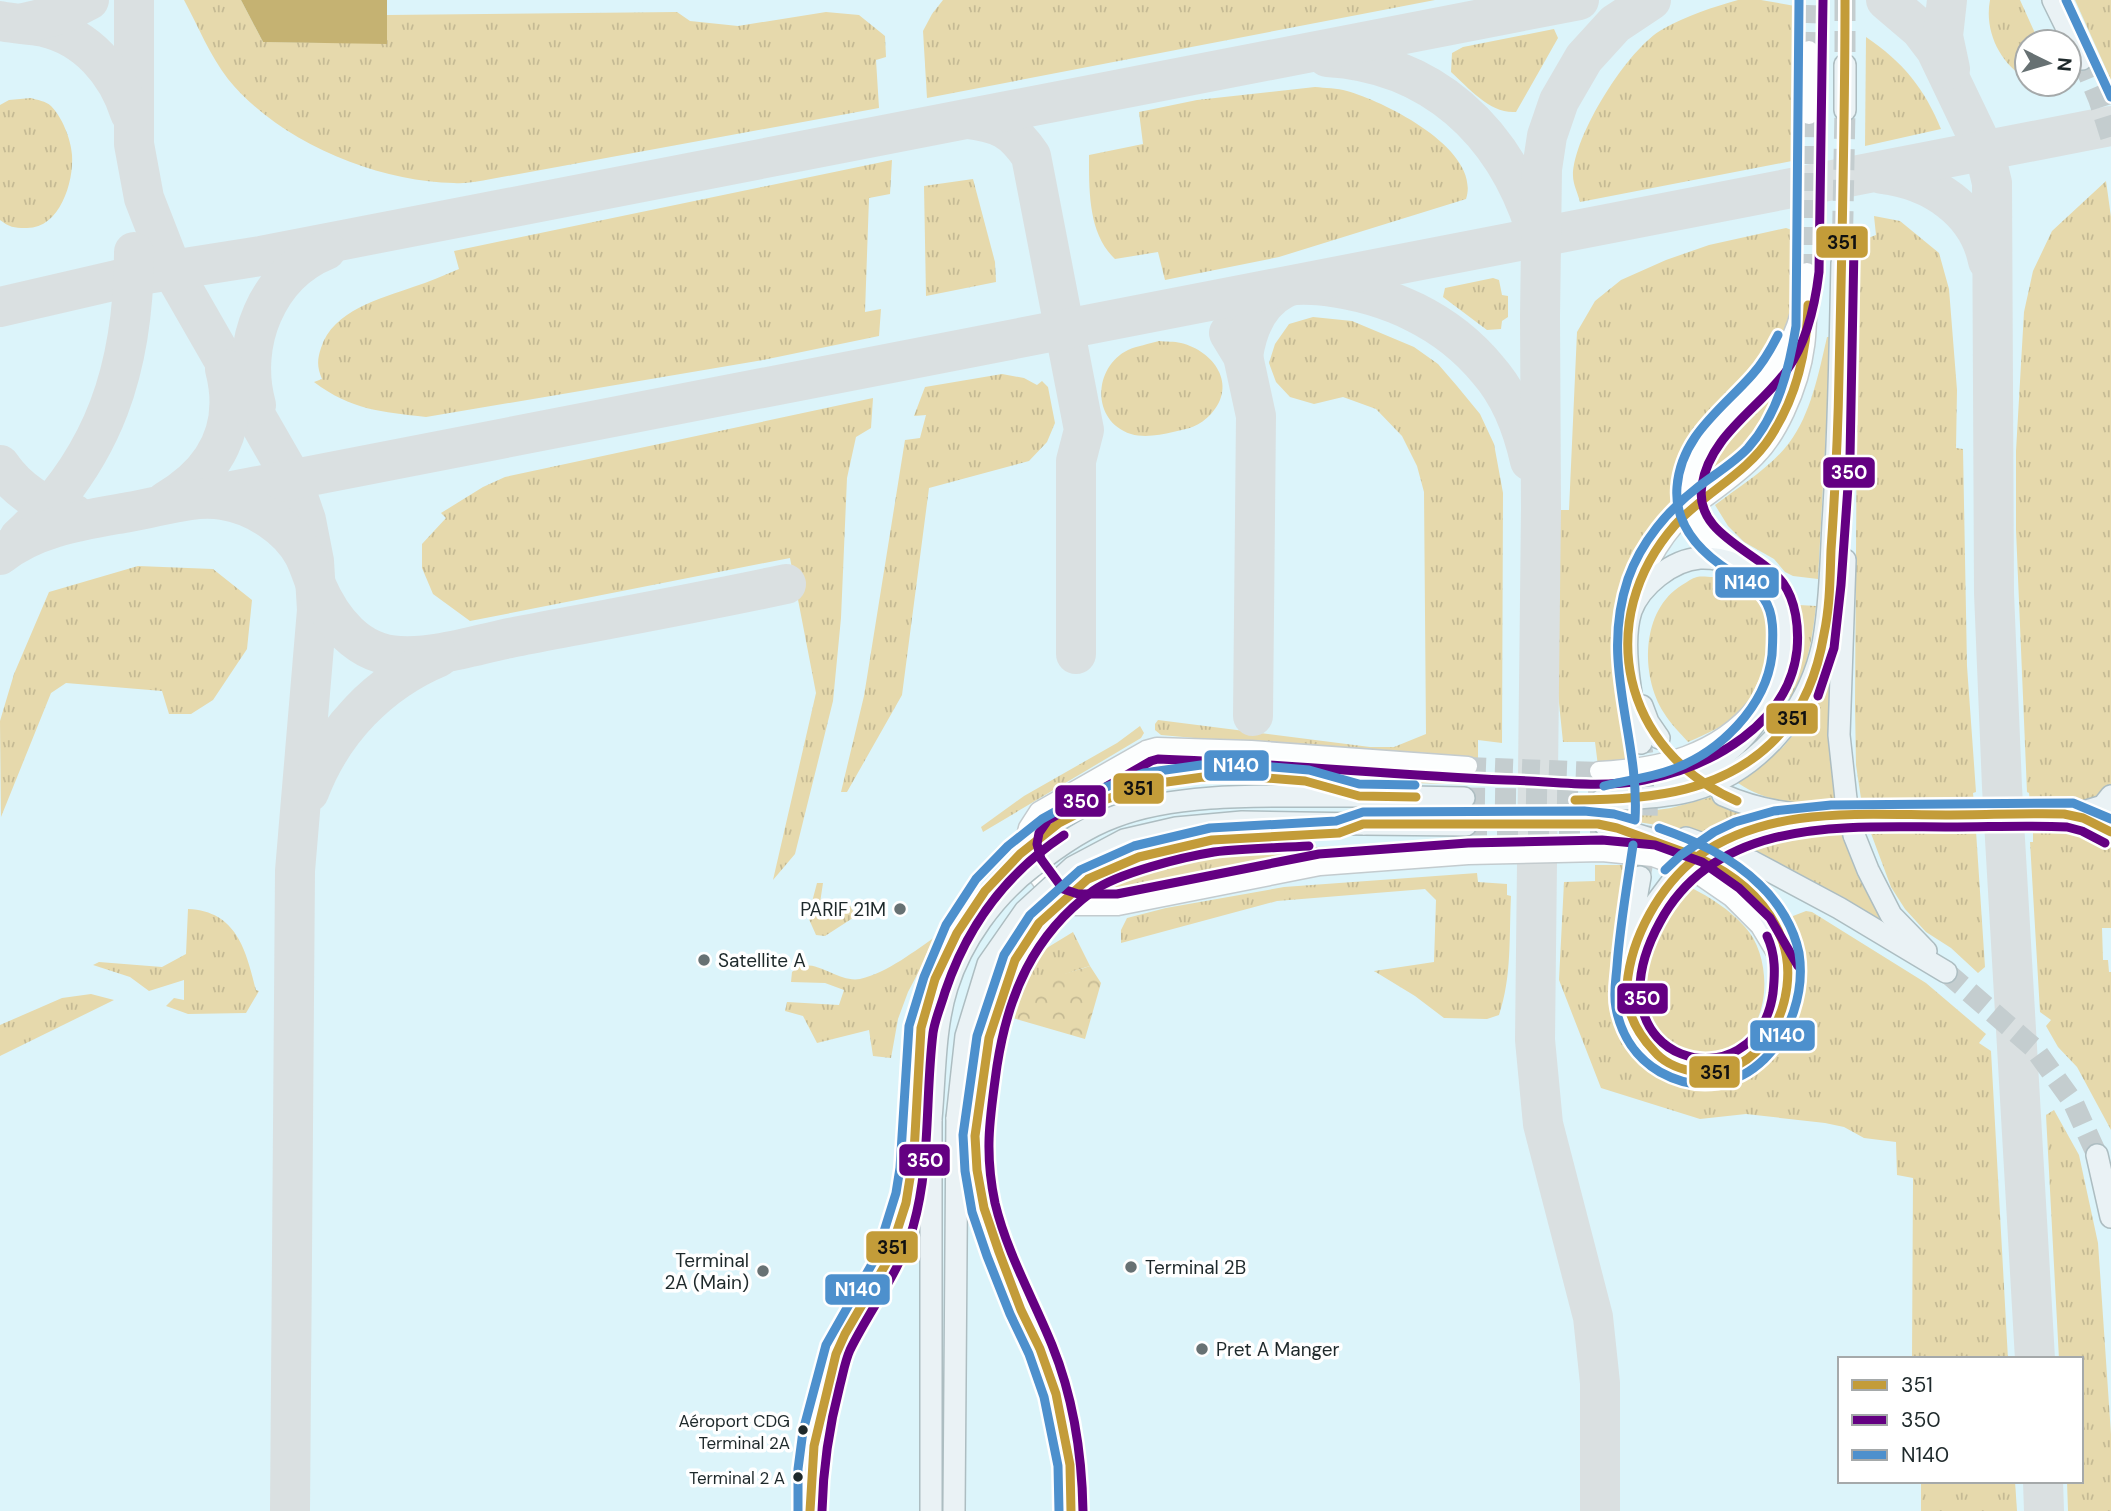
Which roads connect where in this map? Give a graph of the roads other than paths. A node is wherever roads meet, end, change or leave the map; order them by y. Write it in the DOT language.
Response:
graph roads {
  1 [pos="2053,0"];
  2 [pos="2066,28"];
  3 [pos="1810,50"];
  4 [pos="1846,65"];
  5 [pos="1845,110"];
  6 [pos="1809,115"];
  7 [pos="1842,263"];
  8 [pos="1838,458"];
  9 [pos="1692,508"];
  10 [pos="1749,569"];
  11 [pos="1631,612"];
  12 [pos="1780,679"];
  13 [pos="1650,741"];
  14 [pos="1468,766"];
  15 [pos="1599,771"];
  16 [pos="1723,795"];
  17 [pos="2111,796"];
  18 [pos="1464,798"];
  19 [pos="1940,815"];
  20 [pos="1831,817"];
  21 [pos="1466,825"];
  22 [pos="2111,828"];
  23 [pos="1719,843"];
  24 [pos="1640,877"];
  25 [pos="1671,883"];
  26 [pos="1629,971"];
  27 [pos="1787,972"];
  28 [pos="2097,1155"];
  29 [pos="2111,1217"];
  30 [pos="931,1511"];
  31 [pos="954,1511"];
  1 -- 2 [label="main road"];
  3 -- 6 [label="street"];
  4 -- 5 [label="main road"];
  7 -- 8 [label="main road"];
  8 -- 12 [label="main road"];
  8 -- 27 [label="main road, bridge"];
  9 -- 9 [label="street"];
  9 -- 10 [label="street"];
  9 -- 11 [label="street"];
  10 -- 11 [label="main road"];
  10 -- 12 [label="main road"];
  11 -- 13 [label="main road"];
  12 -- 15 [label="street"];
  14 -- 27 [label="street"];
  16 -- 20 [label="main road"];
  17 -- 22 [label="main road"];
  18 -- 30 [label="main road, bridge"];
  19 -- 20 [label="main road"];
  20 -- 23 [label="main road"];
  21 -- 31 [label="main road, bridge"];
  24 -- 26 [label="main road"];
  25 -- 26 [label="main road"];
  26 -- 27 [label="main road"];
  28 -- 29 [label="main road"];
}
